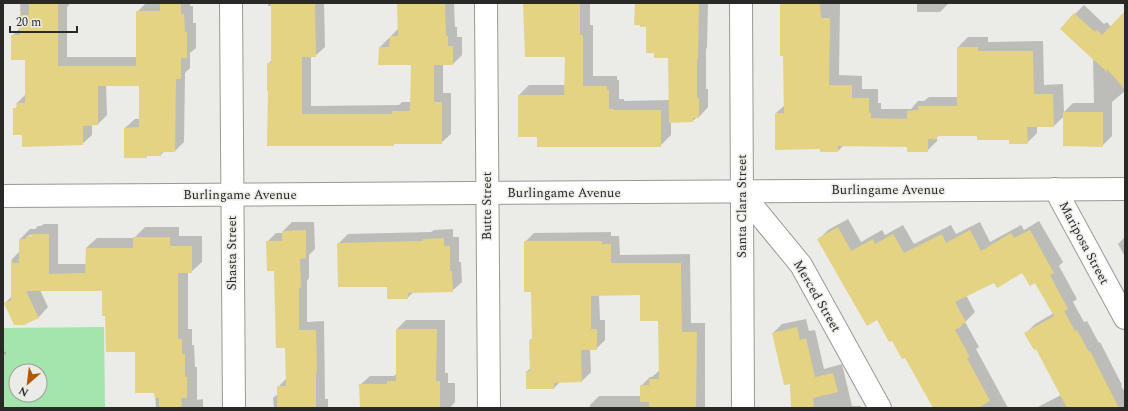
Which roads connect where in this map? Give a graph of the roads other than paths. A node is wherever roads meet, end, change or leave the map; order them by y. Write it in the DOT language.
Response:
graph roads {
  1 [pos="230,3"];
  2 [pos="486,3"];
  3 [pos="741,3"];
  4 [pos="1055,189"];
  5 [pos="1125,189"];
  6 [pos="742,192"];
  7 [pos="487,193"];
  8 [pos="232,195"];
  9 [pos="3,196"];
  10 [pos="1125,318"];
  11 [pos="234,408"];
  12 [pos="489,408"];
  13 [pos="743,408"];
  14 [pos="880,408"];
  1 -- 8 [label="street, Shasta Street"];
  2 -- 7 [label="street, Butte Street"];
  3 -- 6 [label="street, Santa Clara Street"];
  4 -- 5 [label="street, Burlingame Avenue"];
  4 -- 6 [label="street, Burlingame Avenue"];
  4 -- 10 [label="street, Mariposa Street"];
  6 -- 7 [label="street, Burlingame Avenue"];
  6 -- 13 [label="street, Santa Clara Street"];
  6 -- 14 [label="street, Merced Street"];
  7 -- 8 [label="street, Burlingame Avenue"];
  7 -- 12 [label="street, Butte Street"];
  8 -- 9 [label="street, Burlingame Avenue"];
  8 -- 11 [label="street, Shasta Street"];
}
